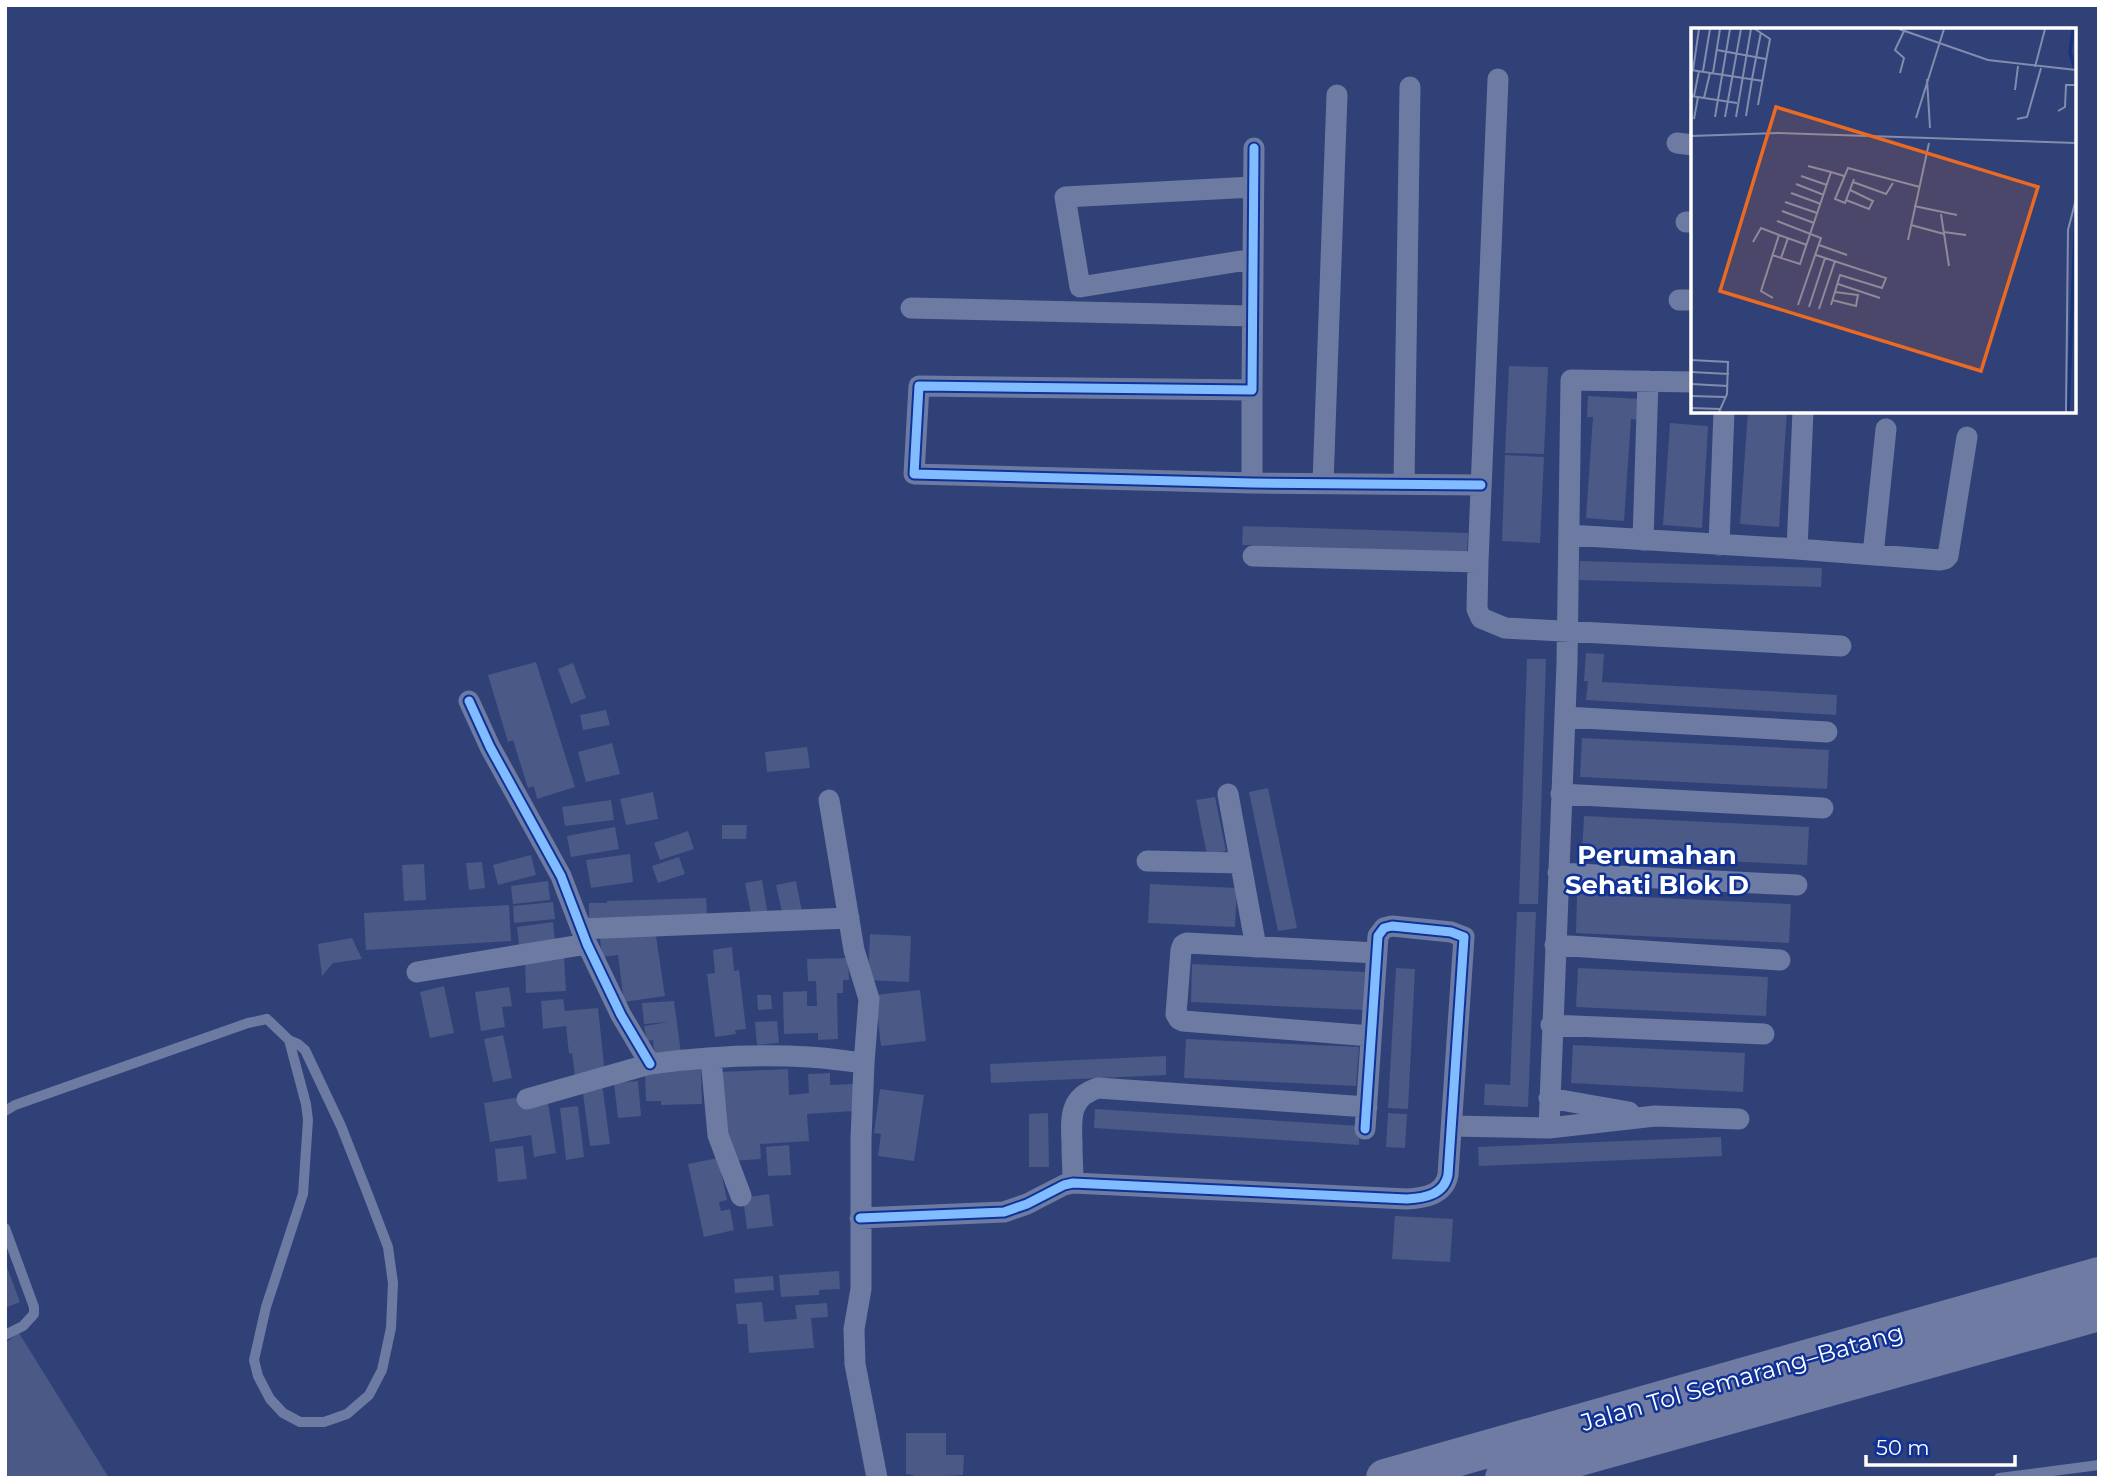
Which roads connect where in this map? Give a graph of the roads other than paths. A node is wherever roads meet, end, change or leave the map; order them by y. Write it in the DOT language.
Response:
graph roads {
  1 [pos="1498,79"];
  2 [pos="1410,87"];
  3 [pos="1337,96"];
  4 [pos="1254,148"];
  5 [pos="1253,187"];
  6 [pos="1253,258"];
  7 [pos="1080,287"];
  8 [pos="911,308"];
  9 [pos="1083,312"];
  10 [pos="1252,316"];
  11 [pos="1648,381"];
  12 [pos="1691,382"];
  13 [pos="1252,390"];
  14 [pos="1724,413"];
  15 [pos="1803,413"];
  16 [pos="1886,429"];
  17 [pos="1967,437"];
  18 [pos="1252,483"];
  19 [pos="1323,484"];
  20 [pos="1404,484"];
  21 [pos="1481,485"];
  22 [pos="1569,535"];
  23 [pos="1643,540"];
  24 [pos="1719,545"];
  25 [pos="1797,549"];
  26 [pos="1873,555"];
  27 [pos="1253,556"];
  28 [pos="1478,562"];
  29 [pos="1567,632"];
  30 [pos="1841,646"];
  31 [pos="469,701"];
  32 [pos="1565,717"];
  33 [pos="1827,732"];
  34 [pos="1228,794"];
  35 [pos="1561,794"];
  36 [pos="829,800"];
  37 [pos="1823,808"];
  38 [pos="1147,861"];
  39 [pos="1241,863"];
  40 [pos="1558,873"];
  41 [pos="1797,885"];
  42 [pos="849,918"];
  43 [pos="584,937"];
  44 [pos="1555,945"];
  45 [pos="1256,947"];
  46 [pos="1377,953"];
  47 [pos="1780,960"];
  48 [pos="417,972"];
  49 [pos="1551,1025"];
  50 [pos="1764,1034"];
  51 [pos="1371,1036"];
  52 [pos="289,1040"];
  53 [pos="711,1059"];
  54 [pos="864,1063"];
  55 [pos="650,1064"];
  56 [pos="1549,1098"];
  57 [pos="527,1099"];
  58 [pos="1367,1107"];
  59 [pos="5,1111"];
  60 [pos="1655,1116"];
  61 [pos="1739,1119"];
  62 [pos="1452,1126"];
  63 [pos="1549,1128"];
  64 [pos="1365,1129"];
  65 [pos="1073,1183"];
  66 [pos="741,1196"];
  67 [pos="860,1218"];
  68 [pos="5,1228"];
  69 [pos="2099,1276"];
  70 [pos="2099,1312"];
  71 [pos="5,1335"];
  72 [pos="2099,1465"];
  73 [pos="877,1478"];
  74 [pos="1385,1478"];
  75 [pos="1504,1478"];
  76 [pos="1999,1478"];
  1 -- 21 [label="street"];
  2 -- 20 [label="street"];
  3 -- 19 [label="street"];
  4 -- 5 [label="street"];
  5 -- 6 [label="street"];
  5 -- 7 [label="street"];
  6 -- 7 [label="street"];
  6 -- 10 [label="street"];
  7 -- 9 [label="street"];
  8 -- 9 [label="street"];
  9 -- 10 [label="street"];
  10 -- 13 [label="street"];
  11 -- 12 [label="street"];
  11 -- 22 [label="street"];
  11 -- 23 [label="street"];
  13 -- 18 [label="street"];
  13 -- 18 [label="street"];
  14 -- 24 [label="street"];
  15 -- 25 [label="street"];
  16 -- 26 [label="street"];
  17 -- 26 [label="street"];
  18 -- 19 [label="street"];
  19 -- 20 [label="street"];
  20 -- 21 [label="street"];
  21 -- 28 [label="street"];
  22 -- 23 [label="street"];
  22 -- 29 [label="street"];
  23 -- 24 [label="street"];
  24 -- 25 [label="street"];
  25 -- 26 [label="street"];
  27 -- 28 [label="street"];
  28 -- 29 [label="street"];
  29 -- 30 [label="street"];
  29 -- 32 [label="street"];
  31 -- 43 [label="street"];
  32 -- 33 [label="street"];
  32 -- 35 [label="street"];
  34 -- 39 [label="street"];
  35 -- 37 [label="street"];
  35 -- 40 [label="street"];
  36 -- 42 [label="street"];
  38 -- 39 [label="street"];
  39 -- 45 [label="street"];
  40 -- 41 [label="street"];
  40 -- 44 [label="street"];
  42 -- 43 [label="street"];
  42 -- 54 [label="street"];
  43 -- 48 [label="street"];
  43 -- 55 [label="street"];
  44 -- 47 [label="street"];
  44 -- 49 [label="street"];
  45 -- 46 [label="street"];
  45 -- 51 [label="street"];
  46 -- 51 [label="street"];
  46 -- 62 [label="street"];
  49 -- 50 [label="street"];
  49 -- 56 [label="street"];
  51 -- 58 [label="street"];
  52 -- 52 [label="lane"];
  52 -- 59 [label="lane"];
  53 -- 54 [label="street"];
  53 -- 55 [label="street"];
  53 -- 66 [label="street"];
  54 -- 67 [label="street"];
  55 -- 57 [label="street"];
  56 -- 60 [label="street"];
  56 -- 63 [label="street"];
  58 -- 64 [label="street"];
  58 -- 65 [label="street"];
  60 -- 61 [label="street"];
  60 -- 63 [label="street"];
  62 -- 63 [label="street"];
  62 -- 65 [label="street"];
  65 -- 67 [label="street"];
  67 -- 73 [label="street"];
  68 -- 71 [label="lane"];
  69 -- 74 [label="highway, Jalan Tol Semarang–Batang"];
  70 -- 75 [label="highway, Jalan Tol Semarang–Batang"];
  72 -- 76 [label="lane"];
}
